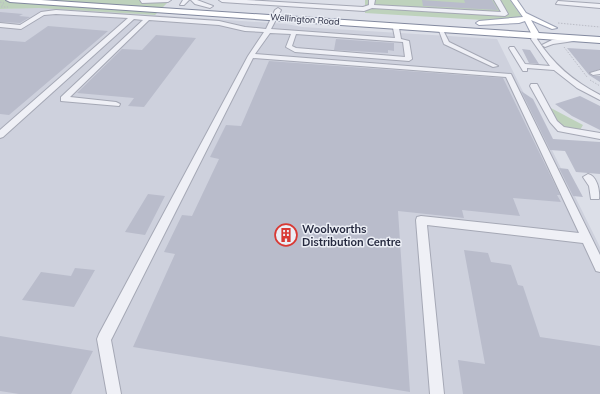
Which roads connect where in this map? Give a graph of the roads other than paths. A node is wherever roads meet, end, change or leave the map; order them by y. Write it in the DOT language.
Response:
graph roads {
  1 [pos="121,0"];
  2 [pos="168,0"];
  3 [pos="194,0"];
  4 [pos="222,0"];
  5 [pos="331,0"];
  6 [pos="497,0"];
  7 [pos="514,0"];
  8 [pos="142,1"];
  9 [pos="6,2"];
  10 [pos="184,2"];
  11 [pos="114,3"];
  12 [pos="372,3"];
  13 [pos="558,4"];
  14 [pos="210,6"];
  15 [pos="600,6"];
  16 [pos="329,10"];
  17 [pos="175,11"];
  18 [pos="276,14"];
  19 [pos="526,16"];
  20 [pos="133,17"];
  21 [pos="148,18"];
  22 [pos="167,19"];
  23 [pos="479,23"];
  24 [pos="0,25"];
  25 [pos="398,26"];
  26 [pos="556,26"];
  27 [pos="532,27"];
  28 [pos="440,29"];
  29 [pos="600,32"];
  30 [pos="294,33"];
  31 [pos="266,34"];
  32 [pos="513,34"];
  33 [pos="536,35"];
  34 [pos="585,39"];
  35 [pos="398,40"];
  36 [pos="600,40"];
  37 [pos="546,46"];
  38 [pos="512,48"];
  39 [pos="251,56"];
  40 [pos="495,66"];
  41 [pos="556,68"];
  42 [pos="563,68"];
  43 [pos="534,86"];
  44 [pos="600,92"];
  45 [pos="600,98"];
  46 [pos="116,104"];
  47 [pos="0,135"];
  48 [pos="600,136"];
  49 [pos="588,177"];
  50 [pos="597,185"];
  51 [pos="595,196"];
  52 [pos="587,239"];
  53 [pos="600,267"];
  54 [pos="114,394"];
  55 [pos="437,394"];
  1 -- 8 [label="highway, Wellington Road"];
  2 -- 8 [label="street"];
  3 -- 14 [label="street"];
  4 -- 16 [label="street"];
  5 -- 16 [label="street"];
  6 -- 12 [label="street"];
  7 -- 19 [label="main road"];
  8 -- 10 [label="highway, Wellington Road"];
  9 -- 11 [label="highway, Wellington Road"];
  10 -- 14 [label="highway, Wellington Road"];
  10 -- 17 [label="highway"];
  11 -- 17 [label="highway, Wellington Road"];
  12 -- 16 [label="street"];
  13 -- 15 [label="street"];
  14 -- 18 [label="highway, Wellington Road"];
  16 -- 18 [label="highway, Wellington Road"];
  16 -- 23 [label="highway, Wellington Road"];
  17 -- 18 [label="highway, Wellington Road"];
  17 -- 22 [label="street"];
  18 -- 25 [label="highway, Wellington Road"];
  18 -- 31 [label="street"];
  19 -- 23 [label="main road"];
  19 -- 26 [label="main road"];
  19 -- 27 [label="main road"];
  20 -- 21 [label="street"];
  20 -- 24 [label="street"];
  20 -- 47 [label="street"];
  21 -- 22 [label="street"];
  21 -- 46 [label="street"];
  22 -- 31 [label="street"];
  23 -- 27 [label="highway, Wellington Road"];
  25 -- 28 [label="highway, Wellington Road"];
  25 -- 35 [label="street"];
  26 -- 27 [label="highway, Wellington Road"];
  26 -- 29 [label="highway, Wellington Road"];
  27 -- 33 [label="main road"];
  28 -- 32 [label="highway, Wellington Road"];
  28 -- 40 [label="street"];
  30 -- 31 [label="street"];
  30 -- 35 [label="street"];
  30 -- 35 [label="street"];
  31 -- 39 [label="street"];
  32 -- 33 [label="highway, Wellington Road"];
  32 -- 37 [label="street"];
  33 -- 34 [label="highway, Wellington Road"];
  33 -- 37 [label="street"];
  34 -- 36 [label="highway, Wellington Road"];
  34 -- 37 [label="street"];
  37 -- 41 [label="street"];
  37 -- 42 [label="street"];
  38 -- 41 [label="street"];
  39 -- 52 [label="street"];
  39 -- 54 [label="street"];
  41 -- 42 [label="street"];
  41 -- 45 [label="street"];
  42 -- 44 [label="street"];
  43 -- 48 [label="street"];
  49 -- 50 [label="street"];
  50 -- 51 [label="street"];
  52 -- 53 [label="street"];
  52 -- 55 [label="street"];
}
